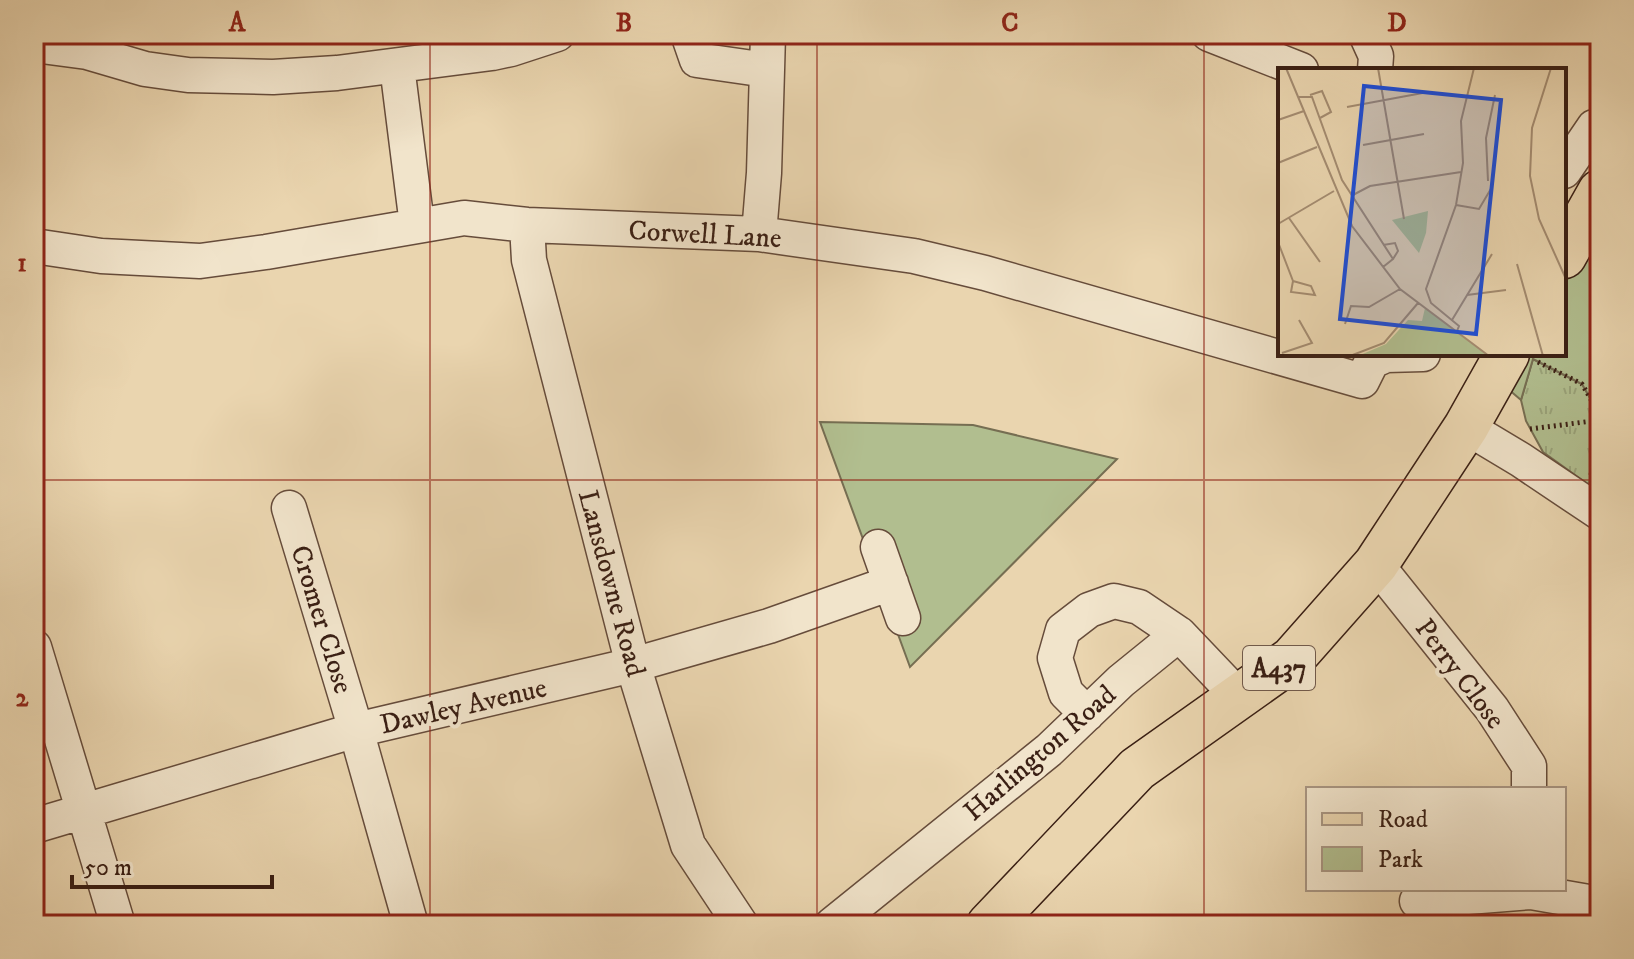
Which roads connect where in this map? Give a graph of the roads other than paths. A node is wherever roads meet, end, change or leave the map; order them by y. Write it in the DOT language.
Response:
graph roads {
  1 [pos="557,34"];
  2 [pos="688,34"];
  3 [pos="768,34"];
  4 [pos="1209,34"];
  5 [pos="1366,34"];
  6 [pos="34,45"];
  7 [pos="397,66"];
  8 [pos="1296,68"];
  9 [pos="1375,68"];
  10 [pos="767,70"];
  11 [pos="1600,126"];
  12 [pos="1566,168"];
  13 [pos="1600,192"];
  14 [pos="417,225"];
  15 [pos="527,225"];
  16 [pos="759,234"];
  17 [pos="34,246"];
  18 [pos="1566,252"];
  19 [pos="1384,356"];
  20 [pos="1521,357"];
  21 [pos="1466,427"];
  22 [pos="289,508"];
  23 [pos="1600,513"];
  24 [pos="878,547"];
  25 [pos="1376,564"];
  26 [pos="891,583"];
  27 [pos="903,618"];
  28 [pos="1179,634"];
  29 [pos="34,647"];
  30 [pos="633,665"];
  31 [pos="1239,697"];
  32 [pos="1087,714"];
  33 [pos="356,730"];
  34 [pos="1529,787"];
  35 [pos="83,813"];
  36 [pos="34,826"];
  37 [pos="1521,891"];
  38 [pos="1536,891"];
  39 [pos="1417,901"];
  40 [pos="1600,904"];
  41 [pos="118,925"];
  42 [pos="411,925"];
  43 [pos="741,925"];
  44 [pos="832,925"];
  45 [pos="989,925"];
  1 -- 7 [label="street"];
  2 -- 10 [label="street"];
  3 -- 10 [label="street"];
  4 -- 8 [label="street"];
  5 -- 9 [label="street"];
  6 -- 7 [label="street"];
  7 -- 14 [label="street"];
  10 -- 16 [label="street"];
  11 -- 12 [label="street"];
  13 -- 18 [label="main road"];
  14 -- 15 [label="street, Corwell Lane"];
  14 -- 17 [label="street, Corwell Lane"];
  15 -- 16 [label="street, Corwell Lane"];
  15 -- 30 [label="street, Lansdowne Road"];
  16 -- 19 [label="street, Corwell Lane"];
  20 -- 21 [label="main road, A437"];
  21 -- 23 [label="street"];
  21 -- 25 [label="main road, A437"];
  22 -- 33 [label="street, Cromer Close"];
  24 -- 26 [label="street"];
  25 -- 31 [label="main road, A437"];
  25 -- 34 [label="street, Perry Close"];
  26 -- 27 [label="street"];
  26 -- 30 [label="street, Dawley Avenue"];
  28 -- 31 [label="street"];
  28 -- 32 [label="street, Harlington Road"];
  28 -- 32 [label="street"];
  29 -- 35 [label="street"];
  30 -- 33 [label="street, Dawley Avenue"];
  30 -- 43 [label="street, Lansdowne Road"];
  31 -- 45 [label="main road, A437"];
  32 -- 44 [label="street, Harlington Road"];
  33 -- 35 [label="street, Dawley Avenue"];
  33 -- 42 [label="street, Cromer Close"];
  35 -- 36 [label="street, Dawley Avenue"];
  35 -- 41 [label="street"];
  37 -- 39 [label="street"];
  38 -- 40 [label="street"];
}
